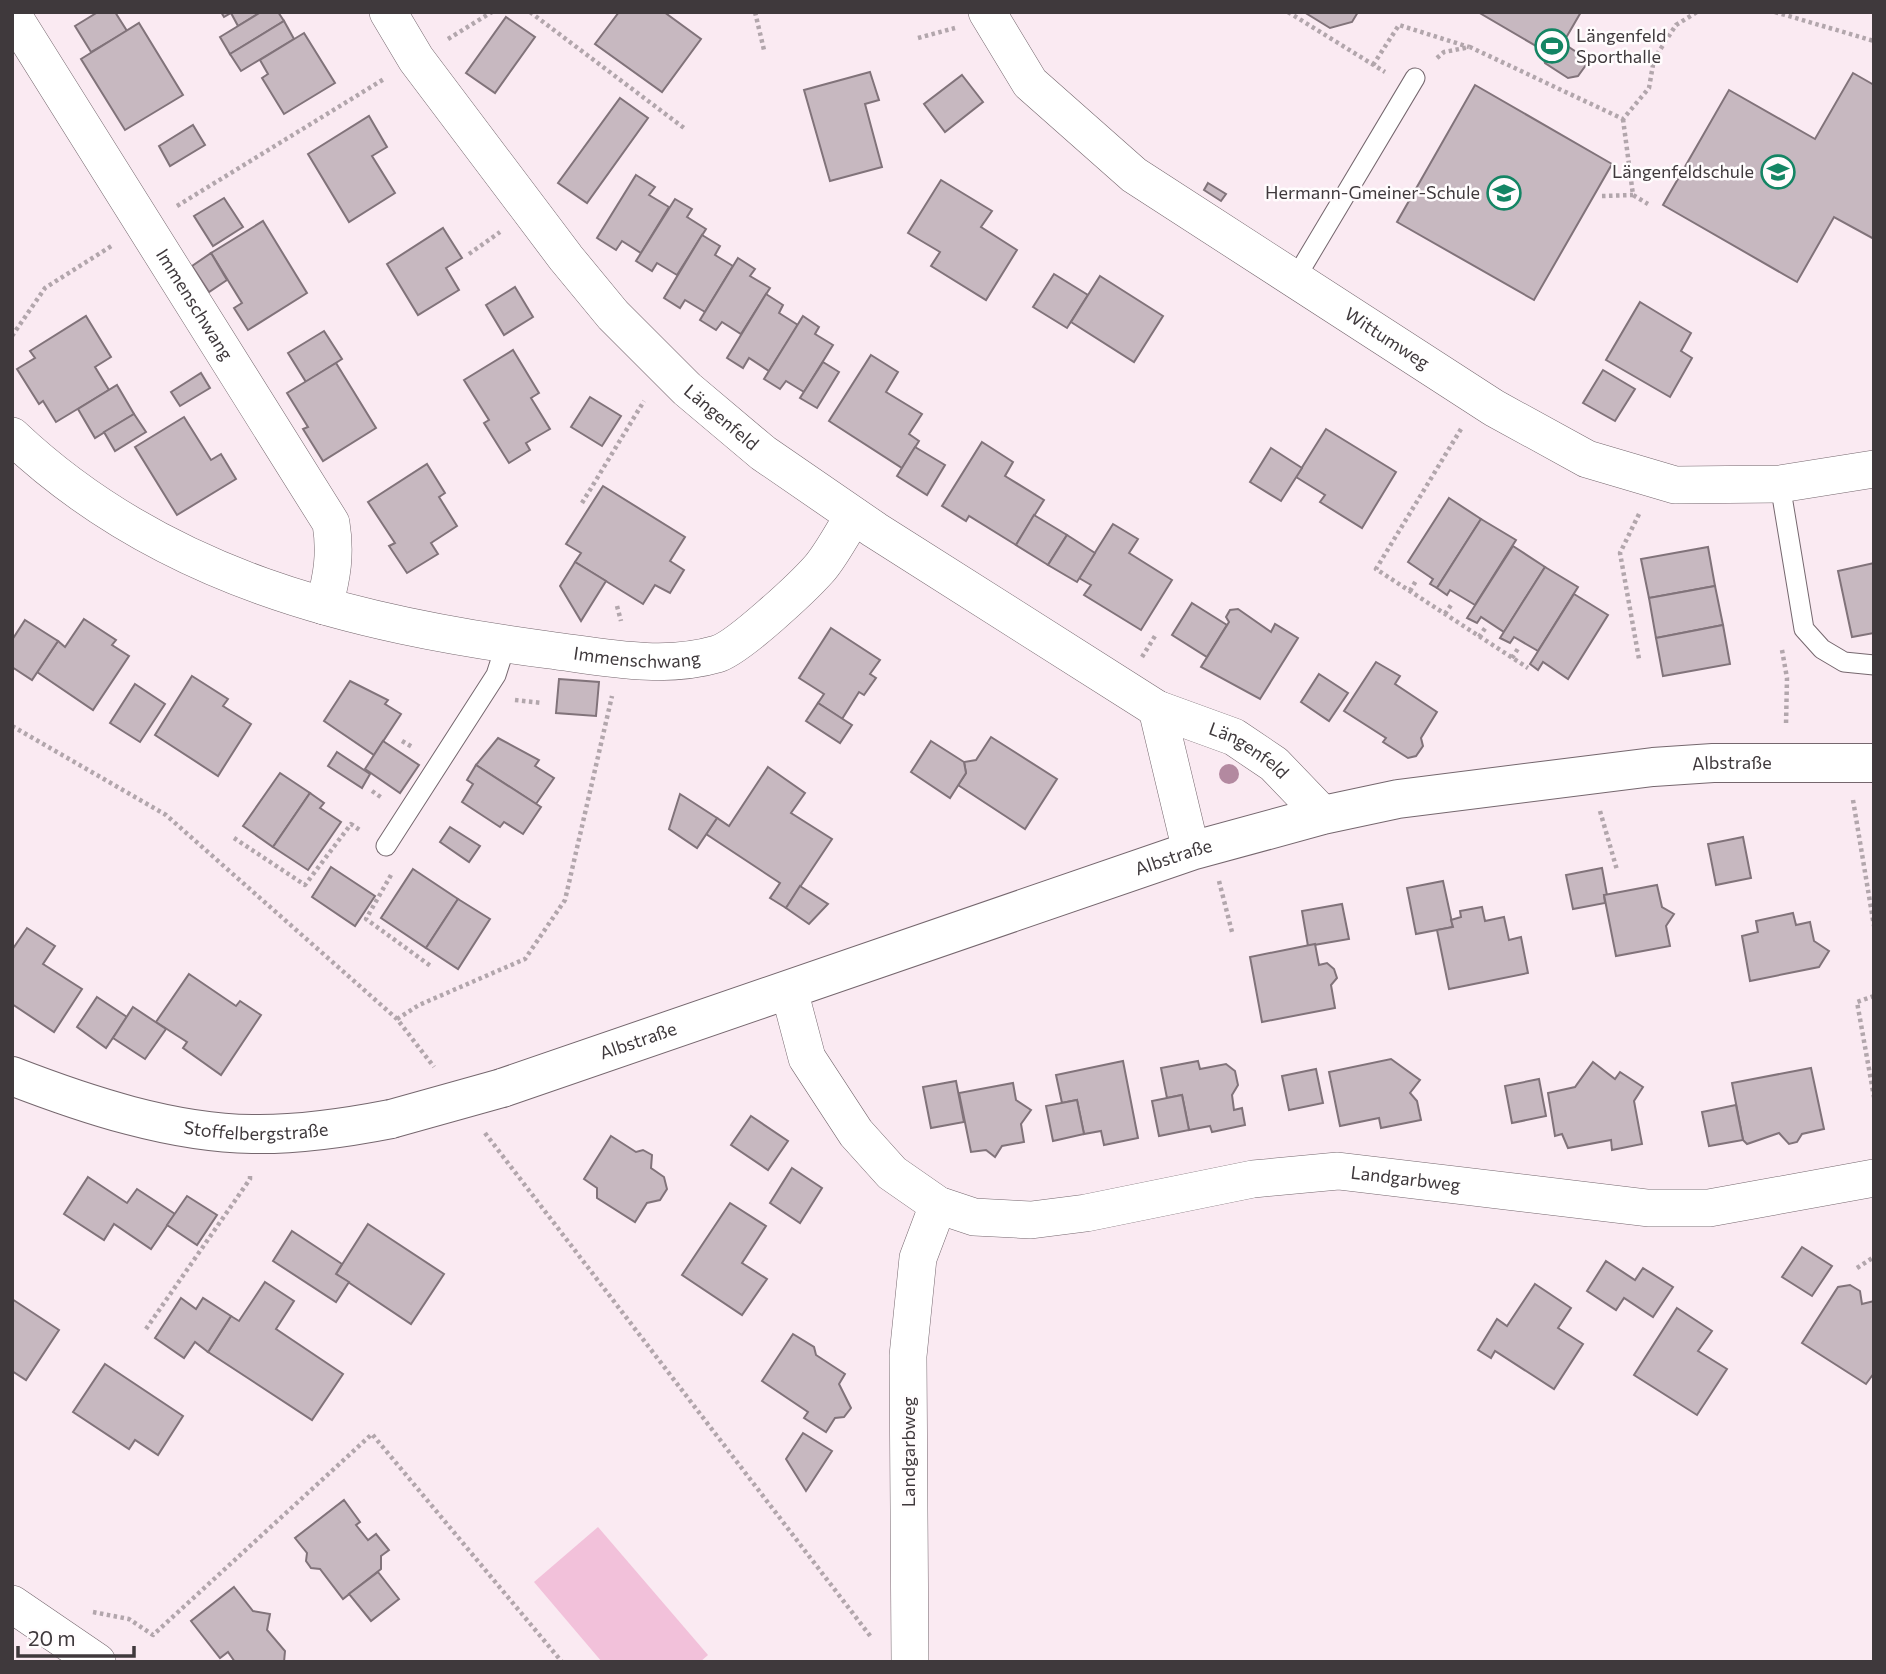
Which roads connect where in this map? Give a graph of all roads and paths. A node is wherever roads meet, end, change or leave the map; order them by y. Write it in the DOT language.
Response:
graph roads {
  1 [pos="388,12"];
  2 [pos="492,12"];
  3 [pos="530,12"];
  4 [pos="755,12"];
  5 [pos="987,12"];
  6 [pos="1288,12"];
  7 [pos="1697,12"];
  8 [pos="1775,12"];
  9 [pos="12,14"];
  10 [pos="1874,41"];
  11 [pos="1470,47"];
  12 [pos="764,50"];
  13 [pos="416,59"];
  14 [pos="1373,65"];
  15 [pos="1413,83"];
  16 [pos="1623,120"];
  17 [pos="684,128"];
  18 [pos="1602,195"];
  19 [pos="1633,195"];
  20 [pos="1648,204"];
  21 [pos="144,226"];
  22 [pos="1295,279"];
  23 [pos="12,336"];
  24 [pos="665,368"];
  25 [pos="1480,398"];
  26 [pos="12,436"];
  27 [pos="1874,469"];
  28 [pos="1780,484"];
  29 [pos="582,503"];
  30 [pos="1639,513"];
  31 [pos="853,516"];
  32 [pos="1417,579"];
  33 [pos="1410,591"];
  34 [pos="1451,605"];
  35 [pos="324,606"];
  36 [pos="1445,614"];
  37 [pos="1486,627"];
  38 [pos="1479,637"];
  39 [pos="506,644"];
  40 [pos="1519,647"];
  41 [pos="1512,658"];
  42 [pos="617,659"];
  43 [pos="1639,659"];
  44 [pos="1874,665"];
  45 [pos="1528,668"];
  46 [pos="1157,709"];
  47 [pos="12,726"];
  48 [pos="1861,763"];
  49 [pos="1323,816"];
  50 [pos="234,838"];
  51 [pos="1609,844"];
  52 [pos="386,846"];
  53 [pos="1191,851"];
  54 [pos="1617,870"];
  55 [pos="1223,894"];
  56 [pos="1874,926"];
  57 [pos="1231,932"];
  58 [pos="432,967"];
  59 [pos="789,990"];
  60 [pos="1874,996"];
  61 [pos="397,1019"];
  62 [pos="439,1074"];
  63 [pos="12,1076"];
  64 [pos="502,1088"];
  65 [pos="1874,1097"];
  66 [pos="482,1129"];
  67 [pos="250,1134"];
  68 [pos="1874,1178"];
  69 [pos="938,1205"];
  70 [pos="1874,1257"];
  71 [pos="1857,1268"];
  72 [pos="146,1329"];
  73 [pos="12,1604"];
  74 [pos="81,1611"];
  75 [pos="876,1643"];
  76 [pos="82,1657"];
  77 [pos="562,1662"];
  78 [pos="910,1662"];
  1 -- 13 [label="street, Längenfeld"];
  2 -- 13 [label="path"];
  3 -- 17 [label="path"];
  4 -- 12 [label="path"];
  5 -- 22 [label="street, Wittumweg"];
  6 -- 14 [label="path"];
  7 -- 16 [label="path"];
  8 -- 10 [label="path"];
  9 -- 21 [label="street, Immenschwang"];
  11 -- 14 [label="path"];
  11 -- 15 [label="path"];
  11 -- 16 [label="path"];
  13 -- 21 [label="path"];
  13 -- 24 [label="street, Längenfeld"];
  14 -- 15 [label="path"];
  15 -- 22 [label="lane"];
  16 -- 19 [label="path"];
  18 -- 19 [label="path"];
  19 -- 20 [label="path"];
  21 -- 23 [label="path"];
  21 -- 35 [label="street, Immenschwang"];
  22 -- 25 [label="street, Wittumweg"];
  24 -- 29 [label="path"];
  24 -- 31 [label="street, Längenfeld"];
  25 -- 28 [label="street, Wittumweg"];
  25 -- 33 [label="path"];
  26 -- 35 [label="street, Immenschwang"];
  27 -- 28 [label="street, Wittumweg"];
  28 -- 44 [label="lane"];
  30 -- 43 [label="path"];
  31 -- 42 [label="street, Immenschwang"];
  31 -- 46 [label="street, Längenfeld"];
  32 -- 33 [label="path"];
  33 -- 36 [label="path"];
  34 -- 36 [label="path"];
  35 -- 39 [label="street, Immenschwang"];
  36 -- 38 [label="path"];
  37 -- 38 [label="path"];
  38 -- 41 [label="path"];
  39 -- 42 [label="street, Immenschwang"];
  39 -- 52 [label="lane"];
  40 -- 41 [label="path"];
  41 -- 45 [label="path"];
  42 -- 61 [label="path"];
  46 -- 49 [label="street, Längenfeld"];
  46 -- 53 [label="street"];
  47 -- 61 [label="path"];
  48 -- 49 [label="street, Albstraße"];
  48 -- 56 [label="path"];
  49 -- 53 [label="street, Albstraße"];
  50 -- 52 [label="path"];
  51 -- 54 [label="path"];
  52 -- 58 [label="path"];
  53 -- 59 [label="street, Albstraße"];
  55 -- 57 [label="path"];
  59 -- 64 [label="street, Albstraße"];
  59 -- 69 [label="street, Landgarbweg"];
  60 -- 65 [label="path"];
  61 -- 62 [label="path"];
  63 -- 67 [label="street, Stoffelbergstraße"];
  64 -- 67 [label="street, Stoffelbergstraße, bridge"];
  66 -- 75 [label="path"];
  67 -- 72 [label="path"];
  68 -- 69 [label="street, Landgarbweg"];
  69 -- 78 [label="street, Landgarbweg"];
  70 -- 71 [label="path"];
  73 -- 76 [label="street"];
  74 -- 77 [label="path"];
}
